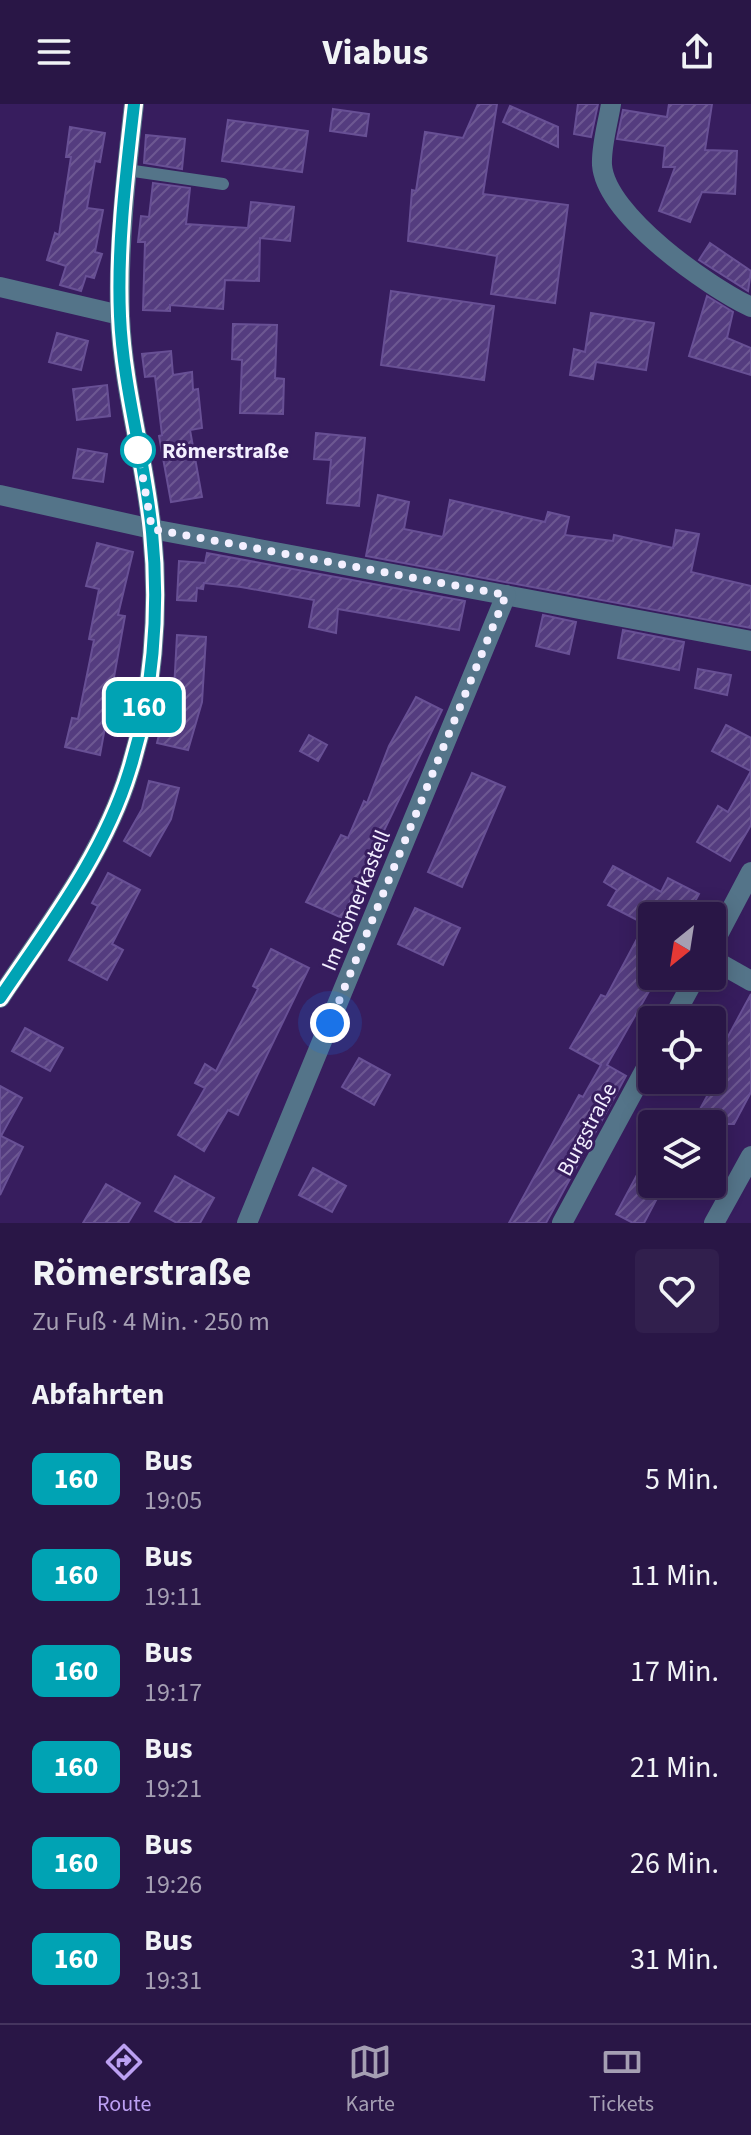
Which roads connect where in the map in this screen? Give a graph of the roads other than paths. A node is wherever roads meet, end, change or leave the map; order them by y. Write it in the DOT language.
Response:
graph roads {
  1 [pos="134,104"];
  2 [pos="611,104"];
  3 [pos="127,170"];
  4 [pos="223,184"];
  5 [pos="0,287"];
  6 [pos="751,307"];
  7 [pos="120,315"];
  8 [pos="0,495"];
  9 [pos="152,529"];
  10 [pos="506,595"];
  11 [pos="751,641"];
  12 [pos="751,872"];
  13 [pos="726,919"];
  14 [pos="726,967"];
  15 [pos="751,981"];
  16 [pos="0,998"];
  17 [pos="638,1083"];
  18 [pos="751,1156"];
  19 [pos="247,1223"];
  20 [pos="562,1223"];
  21 [pos="714,1223"];
  1 -- 3 [label="street"];
  2 -- 6 [label="street"];
  3 -- 4 [label="lane"];
  3 -- 7 [label="street"];
  5 -- 7 [label="street"];
  7 -- 9 [label="street"];
  8 -- 9 [label="street"];
  9 -- 10 [label="street"];
  9 -- 16 [label="street"];
  10 -- 11 [label="street"];
  10 -- 19 [label="street, Im Römerkastell"];
  12 -- 13 [label="street"];
  14 -- 15 [label="street"];
  17 -- 20 [label="street, Burgstraße"];
  18 -- 21 [label="street"];
}
